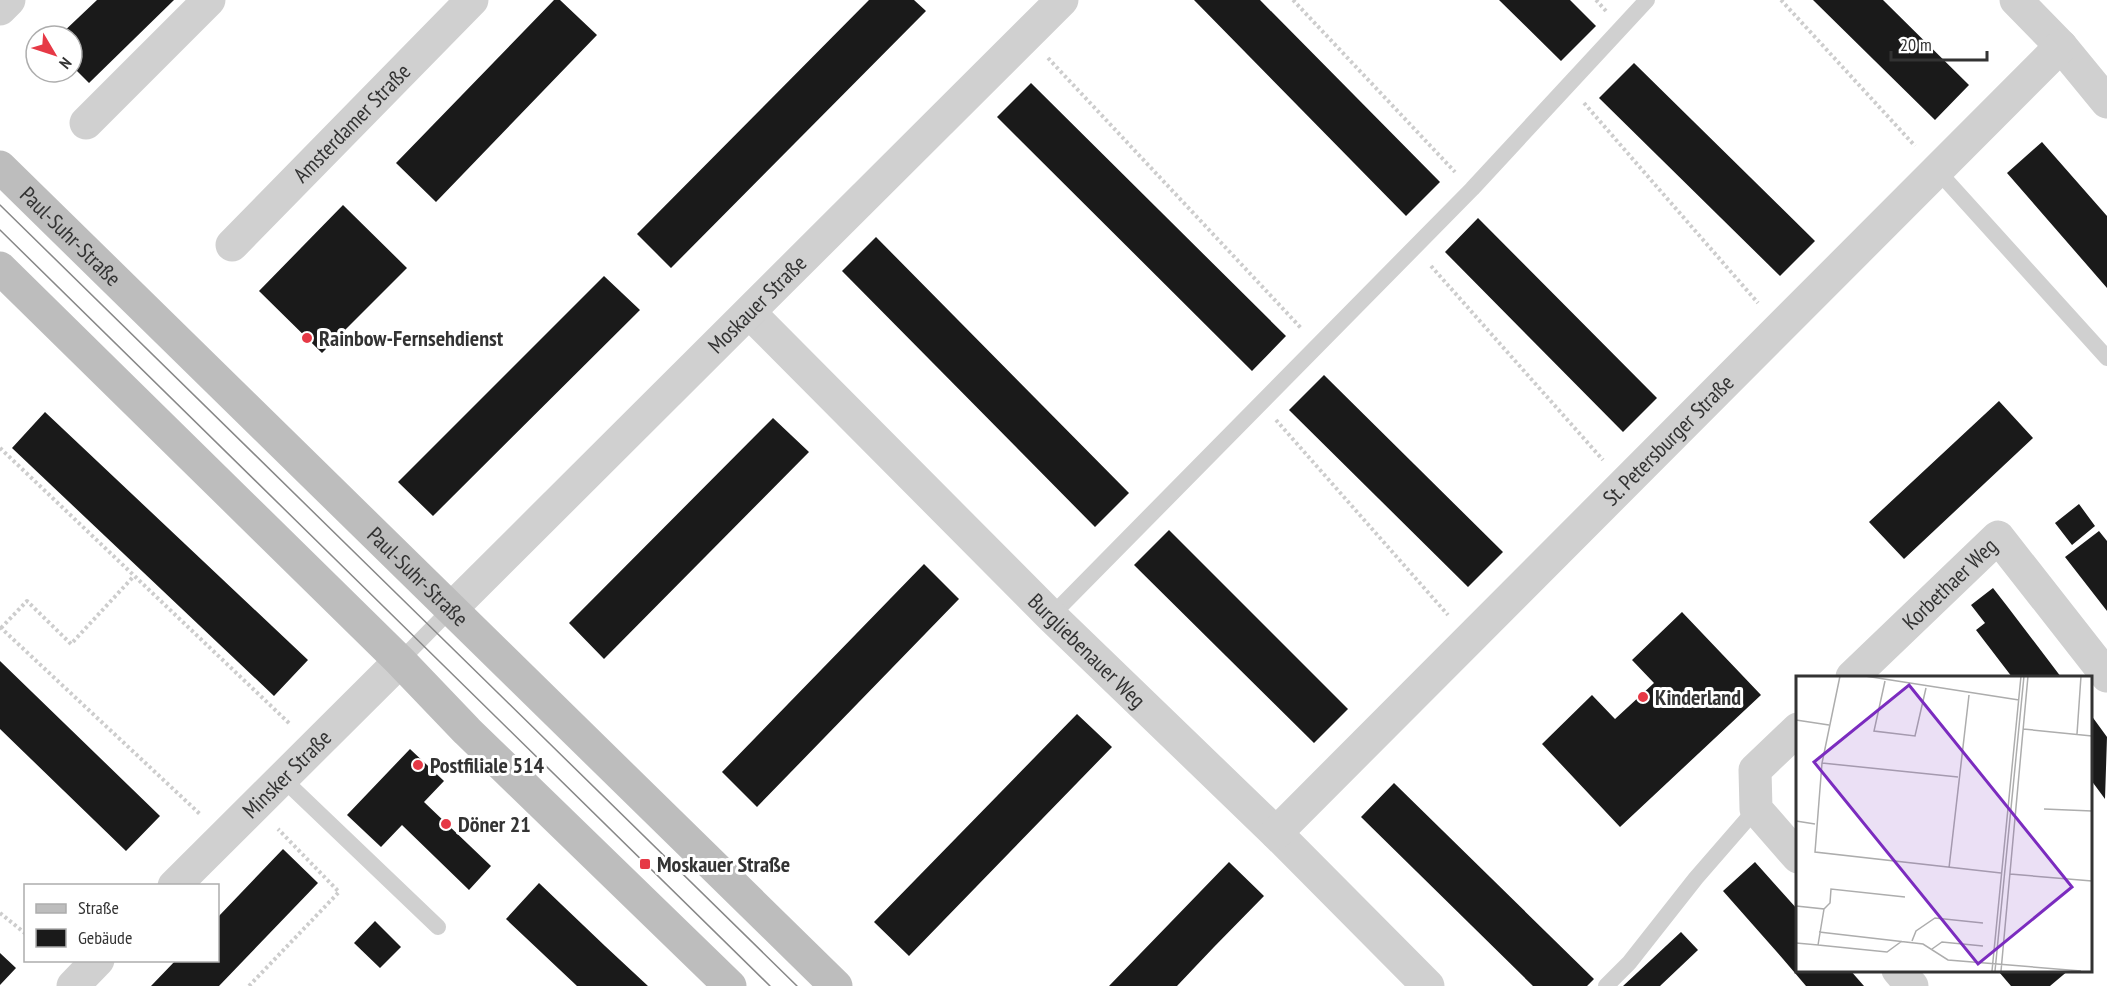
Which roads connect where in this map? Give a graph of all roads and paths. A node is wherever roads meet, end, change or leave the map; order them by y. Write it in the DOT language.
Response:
graph roads {
  1 [pos="9,0"];
  2 [pos="209,0"];
  3 [pos="472,0"];
  4 [pos="1062,0"];
  5 [pos="1293,0"];
  6 [pos="1647,0"];
  7 [pos="1781,0"];
  8 [pos="2016,0"];
  9 [pos="0,9"];
  10 [pos="1027,34"];
  11 [pos="2061,46"];
  12 [pos="1568,85"];
  13 [pos="2107,102"];
  14 [pos="86,123"];
  15 [pos="0,167"];
  16 [pos="1936,169"];
  17 [pos="1472,189"];
  18 [pos="232,245"];
  19 [pos="1414,247"];
  20 [pos="0,268"];
  21 [pos="750,313"];
  22 [pos="1780,329"];
  23 [pos="1318,345"];
  24 [pos="2107,358"];
  25 [pos="1261,402"];
  26 [pos="0,448"];
  27 [pos="1623,483"];
  28 [pos="134,576"];
  29 [pos="451,609"];
  30 [pos="1052,616"];
  31 [pos="1,627"];
  32 [pos="1470,640"];
  33 [pos="400,661"];
  34 [pos="1853,676"];
  35 [pos="2107,676"];
  36 [pos="1796,731"];
  37 [pos="300,733"];
  38 [pos="282,778"];
  39 [pos="1756,809"];
  40 [pos="210,823"];
  41 [pos="275,826"];
  42 [pos="1276,832"];
  43 [pos="1796,855"];
  44 [pos="175,884"];
  45 [pos="0,913"];
  46 [pos="438,927"];
  47 [pos="24,932"];
  48 [pos="96,962"];
  49 [pos="1900,971"];
  50 [pos="73,986"];
  51 [pos="248,986"];
  52 [pos="730,986"];
  53 [pos="836,986"];
  54 [pos="1428,986"];
  55 [pos="1606,986"];
  56 [pos="1912,986"];
  1 -- 9 [label="street"];
  2 -- 14 [label="street"];
  3 -- 18 [label="street, Amsterdamer Straße"];
  4 -- 10 [label="street, Moskauer Straße"];
  5 -- 17 [label="path"];
  6 -- 12 [label="lane"];
  7 -- 16 [label="path"];
  8 -- 11 [label="street"];
  10 -- 21 [label="street, Moskauer Straße"];
  10 -- 23 [label="path"];
  11 -- 13 [label="street"];
  11 -- 16 [label="street, St. Petersburger Straße"];
  12 -- 17 [label="lane"];
  12 -- 22 [label="path"];
  15 -- 29 [label="street, Paul-Suhr-Straße"];
  16 -- 22 [label="street, St. Petersburger Straße"];
  16 -- 24 [label="lane"];
  17 -- 19 [label="lane"];
  19 -- 23 [label="lane"];
  19 -- 27 [label="path"];
  20 -- 33 [label="street"];
  21 -- 29 [label="street, Moskauer Straße"];
  21 -- 30 [label="street, Burgliebenauer Weg"];
  22 -- 27 [label="street, St. Petersburger Straße"];
  23 -- 25 [label="lane"];
  25 -- 30 [label="lane"];
  25 -- 32 [label="path"];
  26 -- 28 [label="path"];
  27 -- 32 [label="street, St. Petersburger Straße"];
  28 -- 31 [label="path"];
  28 -- 37 [label="path"];
  29 -- 33 [label="lane"];
  29 -- 53 [label="street, Paul-Suhr-Straße"];
  30 -- 42 [label="street, Burgliebenauer Weg"];
  31 -- 40 [label="path"];
  32 -- 42 [label="street, St. Petersburger Straße"];
  33 -- 38 [label="street, Minsker Straße"];
  33 -- 52 [label="street"];
  34 -- 35 [label="street, Korbethaer Weg"];
  36 -- 39 [label="street"];
  38 -- 44 [label="street, Minsker Straße"];
  38 -- 46 [label="lane"];
  39 -- 43 [label="street"];
  39 -- 55 [label="lane"];
  41 -- 51 [label="path"];
  42 -- 54 [label="street, Burgliebenauer Weg"];
  45 -- 47 [label="path"];
  48 -- 50 [label="street"];
  49 -- 56 [label="street"];
}
